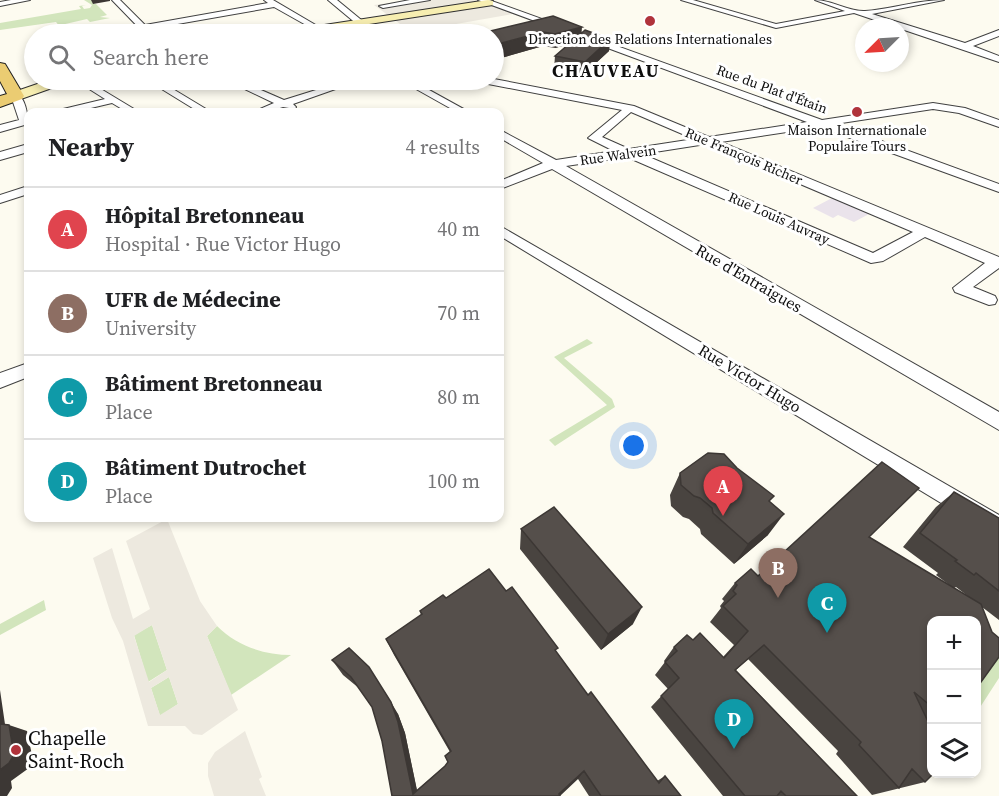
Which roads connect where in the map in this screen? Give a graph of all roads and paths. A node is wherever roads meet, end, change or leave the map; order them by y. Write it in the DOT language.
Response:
graph roads {
  1 [pos="26,0"];
  2 [pos="116,0"];
  3 [pos="332,0"];
  4 [pos="374,0"];
  5 [pos="426,0"];
  6 [pos="506,0"];
  7 [pos="685,0"];
  8 [pos="819,0"];
  9 [pos="940,0"];
  10 [pos="412,1"];
  11 [pos="272,2"];
  12 [pos="482,2"];
  13 [pos="0,4"];
  14 [pos="383,6"];
  15 [pos="859,13"];
  16 [pos="398,17"];
  17 [pos="362,23"];
  18 [pos="139,24"];
  19 [pos="176,24"];
  20 [pos="309,24"];
  21 [pos="358,24"];
  22 [pos="998,33"];
  23 [pos="964,46"];
  24 [pos="999,59"];
  25 [pos="1,72"];
  26 [pos="21,75"];
  27 [pos="504,84"];
  28 [pos="33,90"];
  29 [pos="96,90"];
  30 [pos="169,90"];
  31 [pos="255,90"];
  32 [pos="326,90"];
  33 [pos="423,90"];
  34 [pos="16,96"];
  35 [pos="113,100"];
  36 [pos="0,102"];
  37 [pos="286,103"];
  38 [pos="80,108"];
  39 [pos="127,108"];
  40 [pos="199,108"];
  41 [pos="270,108"];
  42 [pos="294,108"];
  43 [pos="457,108"];
  44 [pos="630,108"];
  45 [pos="24,115"];
  46 [pos="24,123"];
  47 [pos="820,123"];
  48 [pos="999,124"];
  49 [pos="0,129"];
  50 [pos="504,135"];
  51 [pos="709,141"];
  52 [pos="24,149"];
  53 [pos="631,153"];
  54 [pos="0,156"];
  55 [pos="553,165"];
  56 [pos="504,183"];
  57 [pos="999,187"];
  58 [pos="24,191"];
  59 [pos="0,199"];
  60 [pos="504,232"];
  61 [pos="924,232"];
  62 [pos="998,263"];
  63 [pos="989,300"];
  64 [pos="24,372"];
  65 [pos="0,381"];
  66 [pos="999,422"];
  67 [pos="999,527"];
  1 -- 13 [label="street"];
  2 -- 18 [label="street"];
  3 -- 17 [label="street"];
  4 -- 14 [label="street"];
  5 -- 10 [label="street"];
  6 -- 12 [label="street"];
  7 -- 15 [label="street"];
  8 -- 15 [label="street"];
  9 -- 15 [label="street"];
  10 -- 14 [label="street"];
  11 -- 19 [label="street"];
  11 -- 20 [label="street"];
  12 -- 16 [label="street"];
  12 -- 47 [label="street, Rue du Plat d'Étain"];
  14 -- 16 [label="street"];
  15 -- 23 [label="street"];
  16 -- 17 [label="street"];
  17 -- 21 [label="street"];
  22 -- 23 [label="street"];
  23 -- 24 [label="street"];
  25 -- 26 [label="street"];
  25 -- 34 [label="main road"];
  27 -- 44 [label="street, Rue François Richer"];
  28 -- 34 [label="street"];
  29 -- 35 [label="street"];
  30 -- 40 [label="street"];
  31 -- 37 [label="street"];
  32 -- 37 [label="street"];
  33 -- 43 [label="street"];
  34 -- 36 [label="main road"];
  34 -- 45 [label="street"];
  35 -- 38 [label="street"];
  35 -- 39 [label="street"];
  37 -- 41 [label="street"];
  37 -- 42 [label="street"];
  44 -- 51 [label="street, Rue François Richer"];
  44 -- 53 [label="street, Rue Louis Auvray"];
  46 -- 49 [label="street"];
  47 -- 48 [label="street, Rue Walvein"];
  47 -- 51 [label="street, Rue Walvein"];
  47 -- 57 [label="street, Rue du Plat d'Étain"];
  50 -- 55 [label="street, Rue d'Entraigues"];
  51 -- 53 [label="street, Rue Walvein"];
  51 -- 61 [label="street, Rue François Richer"];
  52 -- 54 [label="street"];
  53 -- 55 [label="street, Rue Walvein"];
  53 -- 61 [label="street, Rue Louis Auvray"];
  55 -- 56 [label="street, Rue Walvein"];
  55 -- 66 [label="street, Rue d'Entraigues"];
  58 -- 59 [label="street"];
  60 -- 67 [label="street, Rue Victor Hugo"];
  61 -- 62 [label="street, Rue François Richer"];
  62 -- 63 [label="street, Rue François Richer"];
  64 -- 65 [label="street"];
}
